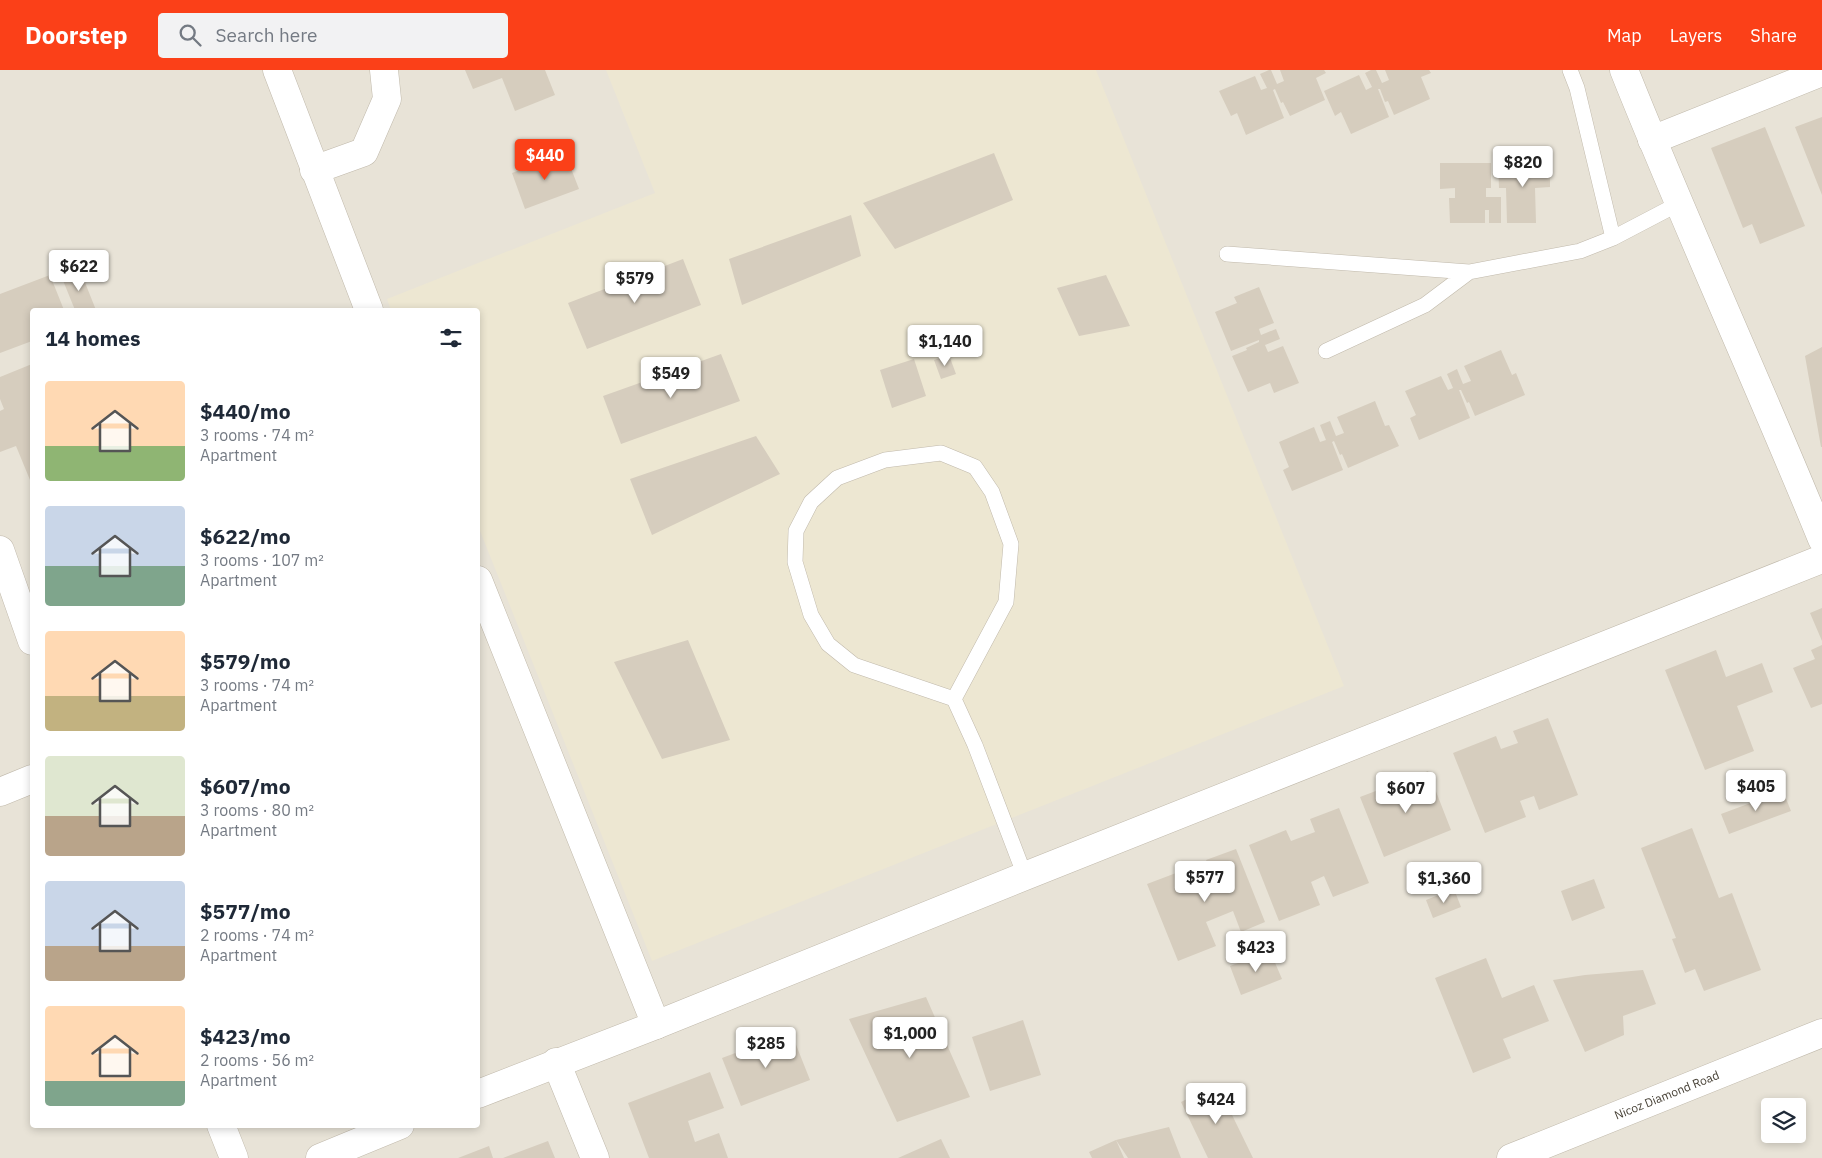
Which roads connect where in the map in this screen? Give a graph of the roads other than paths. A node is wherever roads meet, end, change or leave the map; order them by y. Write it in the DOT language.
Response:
graph roads {
  1 [pos="276,70"];
  2 [pos="384,70"];
  3 [pos="1570,70"];
  4 [pos="1624,70"];
  5 [pos="1822,72"];
  6 [pos="1652,140"];
  7 [pos="314,170"];
  8 [pos="1678,204"];
  9 [pos="1612,238"];
  10 [pos="1227,254"];
  11 [pos="1469,272"];
  12 [pos="368,308"];
  13 [pos="1326,351"];
  14 [pos="1822,539"];
  15 [pos="0,550"];
  16 [pos="1822,560"];
  17 [pos="480,585"];
  18 [pos="30,635"];
  19 [pos="954,699"];
  20 [pos="30,780"];
  21 [pos="0,792"];
  22 [pos="1025,876"];
  23 [pos="656,1025"];
  24 [pos="1822,1033"];
  25 [pos="556,1062"];
  26 [pos="480,1093"];
  27 [pos="222,1128"];
  28 [pos="393,1128"];
  29 [pos="234,1158"];
  30 [pos="320,1158"];
  31 [pos="595,1158"];
  32 [pos="1511,1158"];
  1 -- 7 [label="street"];
  2 -- 7 [label="street"];
  3 -- 9 [label="lane"];
  4 -- 6 [label="street"];
  5 -- 6 [label="street"];
  6 -- 8 [label="street"];
  7 -- 12 [label="street"];
  8 -- 9 [label="lane"];
  8 -- 14 [label="street"];
  9 -- 11 [label="lane"];
  10 -- 11 [label="lane"];
  11 -- 13 [label="lane"];
  15 -- 18 [label="street"];
  16 -- 22 [label="street"];
  17 -- 23 [label="street"];
  19 -- 19 [label="lane"];
  19 -- 22 [label="lane"];
  20 -- 21 [label="street"];
  22 -- 23 [label="street"];
  23 -- 25 [label="street"];
  24 -- 32 [label="street, Nicoz Diamond Road"];
  25 -- 26 [label="street"];
  25 -- 31 [label="street"];
  27 -- 29 [label="street"];
  28 -- 30 [label="street"];
}
